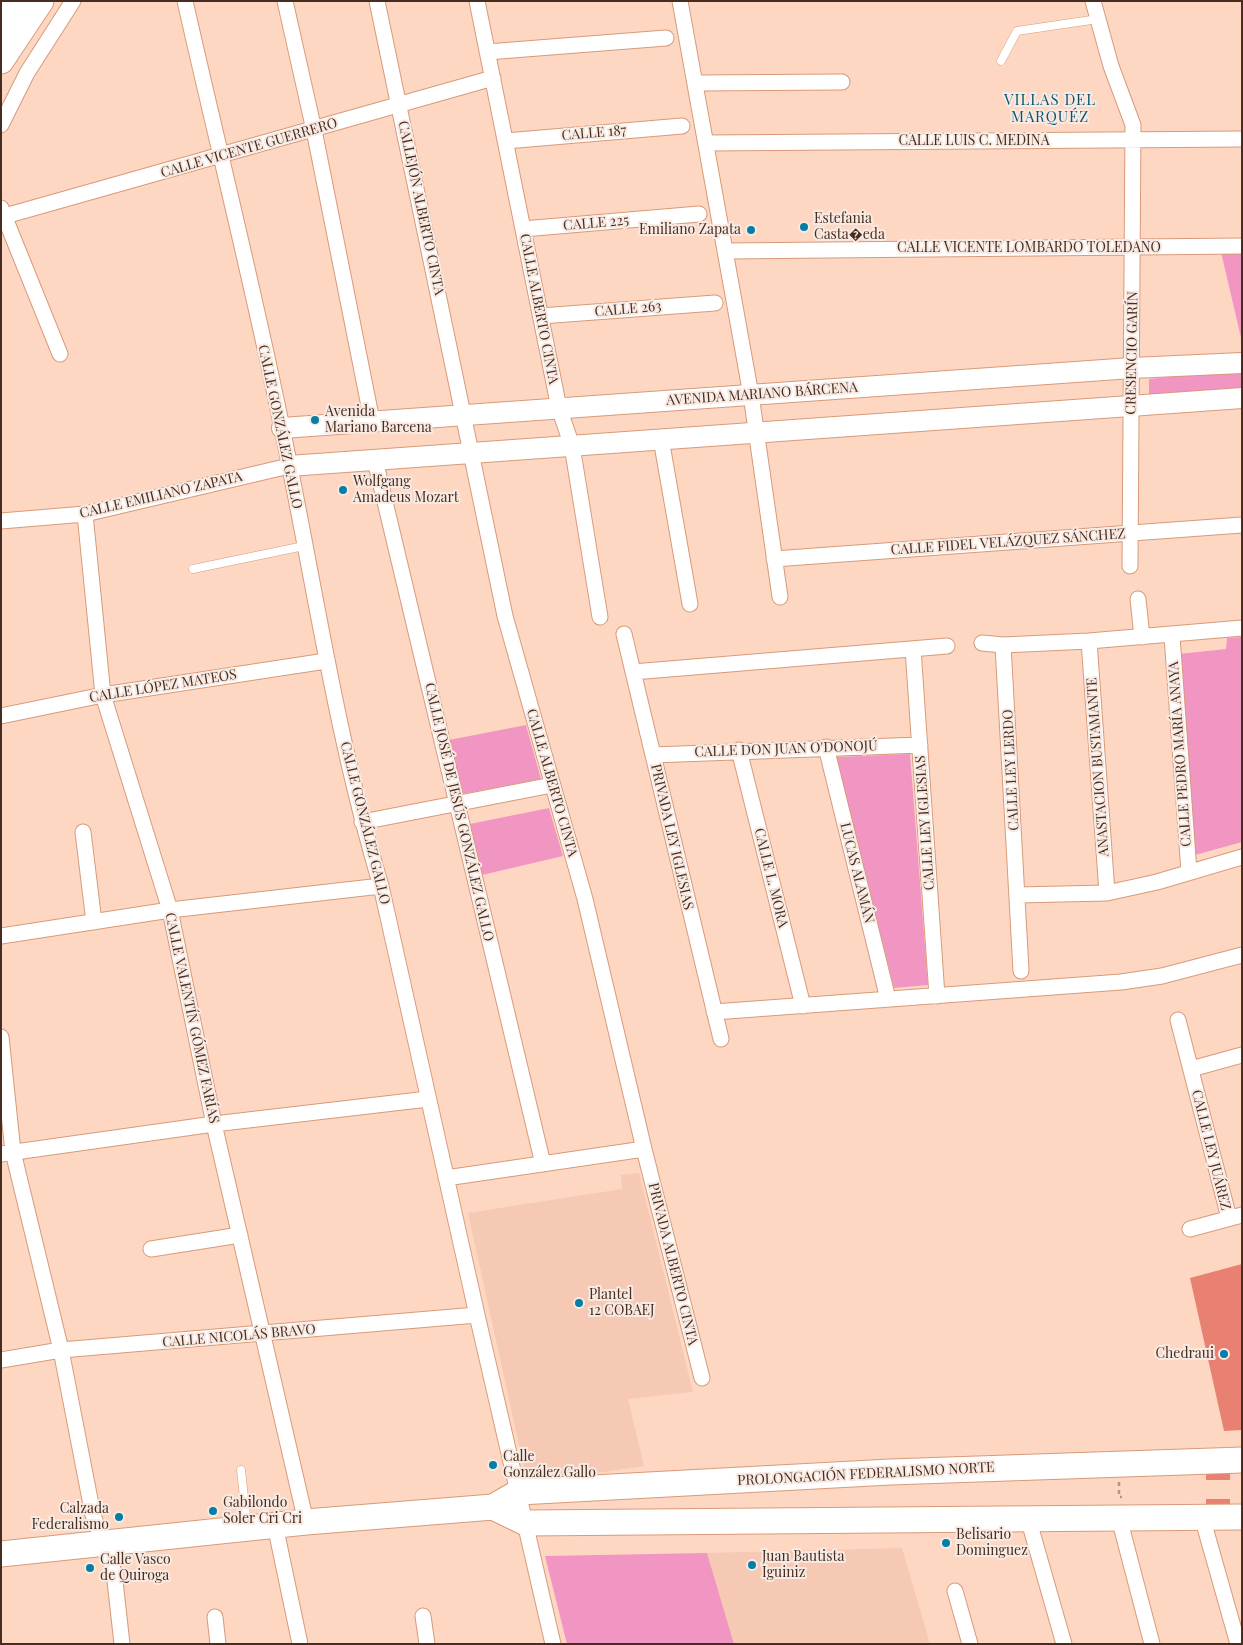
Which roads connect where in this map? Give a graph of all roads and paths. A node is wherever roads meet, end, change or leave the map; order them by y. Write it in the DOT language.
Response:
graph roads {
  1 [pos="41,1"];
  2 [pos="73,1"];
  3 [pos="185,1"];
  4 [pos="285,1"];
  5 [pos="377,1"];
  6 [pos="477,1"];
  7 [pos="680,1"];
  8 [pos="1093,1"];
  9 [pos="13,2"];
  10 [pos="1098,19"];
  11 [pos="1,24"];
  12 [pos="666,38"];
  13 [pos="488,52"];
  14 [pos="1,61"];
  15 [pos="1001,61"];
  16 [pos="493,78"];
  17 [pos="842,82"];
  18 [pos="696,83"];
  19 [pos="400,105"];
  20 [pos="1,125"];
  21 [pos="682,126"];
  22 [pos="314,130"];
  23 [pos="1133,140"];
  24 [pos="1242,140"];
  25 [pos="506,141"];
  26 [pos="707,143"];
  27 [pos="220,156"];
  28 [pos="3,212"];
  29 [pos="699,214"];
  30 [pos="523,229"];
  31 [pos="1242,246"];
  32 [pos="1133,248"];
  33 [pos="726,251"];
  34 [pos="714,302"];
  35 [pos="541,316"];
  36 [pos="60,354"];
  37 [pos="1242,363"];
  38 [pos="1132,368"];
  39 [pos="751,395"];
  40 [pos="1242,398"];
  41 [pos="1131,406"];
  42 [pos="559,408"];
  43 [pos="464,415"];
  44 [pos="372,421"];
  45 [pos="282,428"];
  46 [pos="757,432"];
  47 [pos="661,439"];
  48 [pos="572,446"];
  49 [pos="472,453"];
  50 [pos="375,460"];
  51 [pos="289,466"];
  52 [pos="85,514"];
  53 [pos="1,521"];
  54 [pos="1242,525"];
  55 [pos="1130,533"];
  56 [pos="304,546"];
  57 [pos="774,559"];
  58 [pos="1130,566"];
  59 [pos="193,569"];
  60 [pos="780,598"];
  61 [pos="1138,599"];
  62 [pos="690,604"];
  63 [pos="600,617"];
  64 [pos="1242,628"];
  65 [pos="624,634"];
  66 [pos="1172,636"];
  67 [pos="1142,637"];
  68 [pos="1089,641"];
  69 [pos="982,643"];
  70 [pos="1003,645"];
  71 [pos="947,646"];
  72 [pos="913,649"];
  73 [pos="326,661"];
  74 [pos="633,672"];
  75 [pos="103,694"];
  76 [pos="1,716"];
  77 [pos="920,745"];
  78 [pos="826,747"];
  79 [pos="739,750"];
  80 [pos="653,756"];
  81 [pos="552,785"];
  82 [pos="456,804"];
  83 [pos="362,822"];
  84 [pos="83,832"];
  85 [pos="1242,857"];
  86 [pos="1188,872"];
  87 [pos="382,886"];
  88 [pos="1107,893"];
  89 [pos="1018,895"];
  90 [pos="170,910"];
  91 [pos="94,922"];
  92 [pos="1,936"];
  93 [pos="1242,955"];
  94 [pos="1021,971"];
  95 [pos="937,996"];
  96 [pos="888,1000"];
  97 [pos="803,1006"];
  98 [pos="714,1012"];
  99 [pos="1178,1020"];
  100 [pos="1,1037"];
  101 [pos="721,1040"];
  102 [pos="1242,1055"];
  103 [pos="1191,1069"];
  104 [pos="428,1099"];
  105 [pos="214,1124"];
  106 [pos="644,1150"];
  107 [pos="7,1153"];
  108 [pos="543,1164"];
  109 [pos="446,1178"];
  110 [pos="1235,1217"];
  111 [pos="1190,1229"];
  112 [pos="240,1235"];
  113 [pos="151,1249"];
  114 [pos="476,1315"];
  115 [pos="262,1333"];
  116 [pos="61,1350"];
  117 [pos="1,1360"];
  118 [pos="702,1378"];
  119 [pos="1242,1460"];
  120 [pos="241,1470"];
  121 [pos="519,1492"];
  122 [pos="494,1507"];
  123 [pos="1202,1517"];
  124 [pos="1242,1517"];
  125 [pos="1028,1518"];
  126 [pos="1119,1518"];
  127 [pos="306,1522"];
  128 [pos="526,1523"];
  129 [pos="275,1525"];
  130 [pos="248,1528"];
  131 [pos="104,1543"];
  132 [pos="1,1554"];
  133 [pos="955,1592"];
  134 [pos="423,1616"];
  135 [pos="215,1618"];
  136 [pos="122,1644"];
  137 [pos="218,1644"];
  138 [pos="300,1644"];
  139 [pos="427,1644"];
  140 [pos="553,1644"];
  141 [pos="970,1644"];
  142 [pos="1064,1644"];
  143 [pos="1152,1644"];
  144 [pos="1238,1644"];
  1 -- 14 [label="main road"];
  2 -- 20 [label="street"];
  3 -- 27 [label="street, CALLE GONZÁLEZ GALLO"];
  4 -- 22 [label="street"];
  5 -- 19 [label="street, CALLEJÓN ALBERTO CINTA"];
  6 -- 13 [label="street, CALLE ALBERTO CINTA"];
  7 -- 18 [label="street"];
  8 -- 10 [label="street, CRESENCIO GARÍN"];
  9 -- 11 [label="main road"];
  10 -- 15 [label="lane"];
  10 -- 23 [label="street, CRESENCIO GARÍN"];
  12 -- 13 [label="street"];
  13 -- 16 [label="street, CALLE ALBERTO CINTA"];
  16 -- 19 [label="street, CALLE VICENTE GUERRERO"];
  16 -- 25 [label="street, CALLE ALBERTO CINTA"];
  17 -- 18 [label="street"];
  18 -- 26 [label="street"];
  19 -- 22 [label="street, CALLE VICENTE GUERRERO"];
  19 -- 43 [label="street, CALLEJÓN ALBERTO CINTA"];
  21 -- 25 [label="street, CALLE 187"];
  22 -- 27 [label="street, CALLE VICENTE GUERRERO"];
  22 -- 44 [label="street"];
  23 -- 24 [label="street, CALLE LUIS C. MEDINA"];
  23 -- 26 [label="street, CALLE LUIS C. MEDINA"];
  23 -- 32 [label="street, CRESENCIO GARÍN"];
  25 -- 30 [label="street, CALLE ALBERTO CINTA"];
  26 -- 33 [label="street"];
  27 -- 28 [label="street, CALLE VICENTE GUERRERO"];
  27 -- 45 [label="street, CALLE GONZÁLEZ GALLO"];
  28 -- 36 [label="street"];
  29 -- 30 [label="street, CALLE 225"];
  30 -- 35 [label="street, CALLE ALBERTO CINTA"];
  31 -- 32 [label="street, CALLE VICENTE LOMBARDO TOLEDANO"];
  32 -- 33 [label="street, CALLE VICENTE LOMBARDO TOLEDANO"];
  32 -- 38 [label="street, CRESENCIO GARÍN"];
  33 -- 39 [label="street"];
  34 -- 35 [label="street, CALLE 263"];
  35 -- 42 [label="street, CALLE ALBERTO CINTA"];
  37 -- 38 [label="street, AVENIDA MARIANO BÁRCENA"];
  38 -- 39 [label="street, AVENIDA MARIANO BÁRCENA"];
  38 -- 41 [label="street, CRESENCIO GARÍN"];
  39 -- 42 [label="street, AVENIDA MARIANO BÁRCENA"];
  39 -- 46 [label="street"];
  40 -- 41 [label="street"];
  41 -- 46 [label="street"];
  41 -- 55 [label="street, CRESENCIO GARÍN"];
  42 -- 43 [label="street, AVENIDA MARIANO BÁRCENA"];
  42 -- 48 [label="street, CALLE ALBERTO CINTA"];
  43 -- 44 [label="street, AVENIDA MARIANO BÁRCENA"];
  43 -- 49 [label="street, CALLE ALBERTO CINTA"];
  44 -- 45 [label="street, AVENIDA MARIANO BÁRCENA"];
  45 -- 51 [label="street, CALLE GONZÁLEZ GALLO"];
  46 -- 47 [label="street"];
  46 -- 57 [label="street"];
  47 -- 48 [label="street"];
  47 -- 62 [label="street"];
  48 -- 49 [label="street"];
  48 -- 63 [label="street, CALLE ALBERTO CINTA"];
  49 -- 50 [label="street"];
  49 -- 81 [label="street, CALLE ALBERTO CINTA"];
  50 -- 51 [label="street"];
  50 -- 82 [label="street, CALLE JOSÉ DE JESÚS GONZÁLEZ GALLO"];
  51 -- 52 [label="street, CALLE EMILIANO ZAPATA"];
  51 -- 56 [label="street, CALLE GONZÁLEZ GALLO"];
  52 -- 53 [label="street, CALLE EMILIANO ZAPATA"];
  52 -- 75 [label="street, CALLE VALENTÍN GÓMEZ FARÍAS"];
  54 -- 55 [label="street, CALLE FIDEL VELÁZQUEZ SÁNCHEZ"];
  55 -- 57 [label="street, CALLE FIDEL VELÁZQUEZ SÁNCHEZ"];
  55 -- 58 [label="street, CRESENCIO GARÍN"];
  56 -- 59 [label="lane"];
  56 -- 73 [label="street, CALLE GONZÁLEZ GALLO"];
  57 -- 60 [label="street"];
  61 -- 67 [label="street"];
  64 -- 66 [label="street"];
  65 -- 74 [label="street, PRIVADA LEY IGLESIAS"];
  66 -- 67 [label="street"];
  66 -- 86 [label="street, CALLE PEDRO MARÍA ANAYA"];
  67 -- 68 [label="street"];
  68 -- 70 [label="street"];
  68 -- 88 [label="street, ANASTACION BUSTAMANTE"];
  69 -- 70 [label="street"];
  70 -- 89 [label="street, CALLE LEY LERDO"];
  71 -- 72 [label="street"];
  72 -- 74 [label="street"];
  72 -- 77 [label="street, CALLE LEY IGLESIAS"];
  73 -- 75 [label="street, CALLE LÓPEZ MATEOS"];
  73 -- 83 [label="street, CALLE GONZÁLEZ GALLO"];
  74 -- 80 [label="street, PRIVADA LEY IGLESIAS"];
  75 -- 76 [label="street, CALLE LÓPEZ MATEOS"];
  75 -- 90 [label="street, CALLE VALENTÍN GÓMEZ FARÍAS"];
  77 -- 78 [label="street, CALLE DON JUAN O'DONOJÚ"];
  77 -- 95 [label="street, CALLE LEY IGLESIAS"];
  78 -- 79 [label="street, CALLE DON JUAN O'DONOJÚ"];
  78 -- 96 [label="street, LUCAS ALAMÁN"];
  79 -- 80 [label="street, CALLE DON JUAN O'DONOJÚ"];
  79 -- 97 [label="street, CALLE L. MORA"];
  80 -- 98 [label="street, PRIVADA LEY IGLESIAS"];
  81 -- 82 [label="street"];
  81 -- 106 [label="street, CALLE ALBERTO CINTA"];
  82 -- 83 [label="street"];
  82 -- 108 [label="street, CALLE JOSÉ DE JESÚS GONZÁLEZ GALLO"];
  83 -- 87 [label="street, CALLE GONZÁLEZ GALLO"];
  84 -- 91 [label="street"];
  85 -- 86 [label="street"];
  86 -- 88 [label="street"];
  87 -- 90 [label="street"];
  87 -- 104 [label="street, CALLE GONZÁLEZ GALLO"];
  88 -- 89 [label="street"];
  89 -- 94 [label="street, CALLE LEY LERDO"];
  90 -- 91 [label="street"];
  90 -- 105 [label="street, CALLE VALENTÍN GÓMEZ FARÍAS"];
  91 -- 92 [label="street"];
  93 -- 95 [label="street"];
  95 -- 96 [label="street"];
  96 -- 97 [label="street"];
  97 -- 98 [label="street"];
  98 -- 101 [label="street, PRIVADA LEY IGLESIAS"];
  99 -- 103 [label="street, CALLE LEY JUÁREZ"];
  100 -- 107 [label="street"];
  102 -- 103 [label="street"];
  103 -- 110 [label="street, CALLE LEY JUÁREZ"];
  104 -- 105 [label="street"];
  104 -- 109 [label="street, CALLE GONZÁLEZ GALLO"];
  105 -- 107 [label="street"];
  105 -- 112 [label="street, CALLE VALENTÍN GÓMEZ FARÍAS"];
  106 -- 108 [label="street"];
  106 -- 118 [label="street, PRIVADA ALBERTO CINTA"];
  107 -- 116 [label="street"];
  108 -- 109 [label="street"];
  109 -- 114 [label="street, CALLE GONZÁLEZ GALLO"];
  110 -- 111 [label="street"];
  112 -- 113 [label="street"];
  112 -- 115 [label="street, CALLE VALENTÍN GÓMEZ FARÍAS"];
  114 -- 115 [label="street, CALLE NICOLÁS BRAVO"];
  114 -- 121 [label="street, CALLE GONZÁLEZ GALLO"];
  115 -- 116 [label="street, CALLE NICOLÁS BRAVO"];
  115 -- 127 [label="street, CALLE VALENTÍN GÓMEZ FARÍAS"];
  116 -- 117 [label="street, CALLE NICOLÁS BRAVO"];
  116 -- 131 [label="street"];
  119 -- 121 [label="main road, PROLONGACIÓN FEDERALISMO NORTE"];
  120 -- 130 [label="lane"];
  121 -- 122 [label="main road, PROLONGACIÓN FEDERALISMO NORTE"];
  121 -- 128 [label="street, CALLE GONZÁLEZ GALLO"];
  122 -- 127 [label="main road, PROLONGACIÓN FEDERALISMO NORTE"];
  122 -- 128 [label="main road"];
  123 -- 124 [label="main road"];
  123 -- 126 [label="main road"];
  123 -- 144 [label="street"];
  125 -- 126 [label="main road"];
  125 -- 128 [label="main road"];
  125 -- 142 [label="street"];
  126 -- 143 [label="street"];
  127 -- 129 [label="main road, PROLONGACIÓN FEDERALISMO NORTE"];
  128 -- 140 [label="street, CALLE GONZÁLEZ GALLO"];
  129 -- 130 [label="main road, PROLONGACIÓN FEDERALISMO NORTE"];
  129 -- 138 [label="street"];
  130 -- 131 [label="main road, PROLONGACIÓN FEDERALISMO NORTE"];
  131 -- 132 [label="main road, PROLONGACIÓN FEDERALISMO NORTE"];
  131 -- 136 [label="street"];
  133 -- 141 [label="street"];
  134 -- 139 [label="street"];
  135 -- 137 [label="street"];
}
